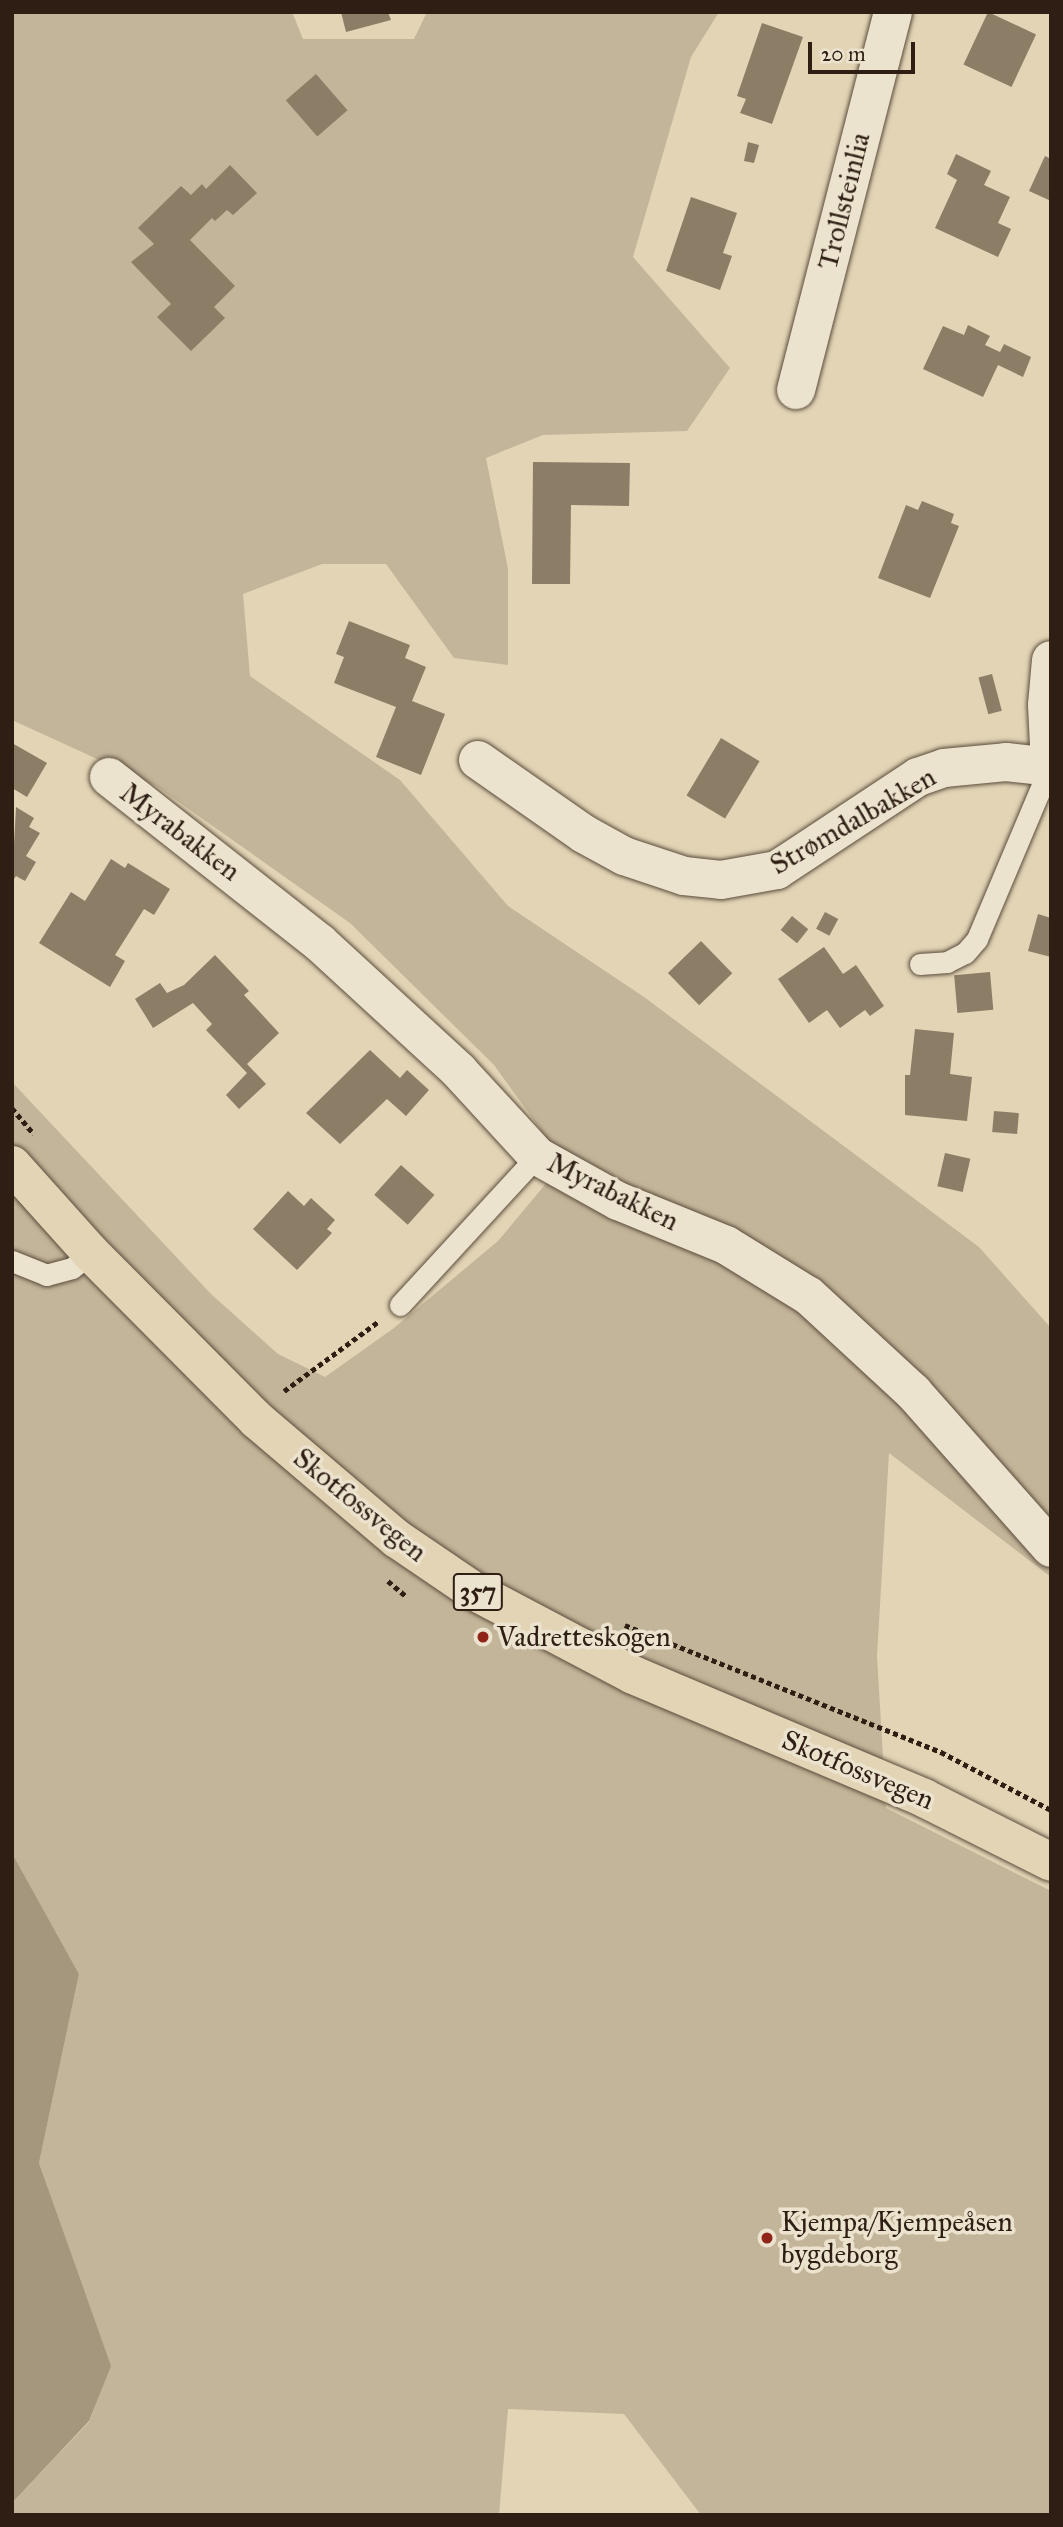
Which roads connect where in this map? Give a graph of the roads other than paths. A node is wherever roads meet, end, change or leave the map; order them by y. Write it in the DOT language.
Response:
graph roads {
  1 [pos="893,12"];
  2 [pos="796,390"];
  3 [pos="1051,660"];
  4 [pos="478,760"];
  5 [pos="1051,766"];
  6 [pos="109,777"];
  7 [pos="920,964"];
  8 [pos="25,1151"];
  9 [pos="537,1156"];
  10 [pos="90,1253"];
  11 [pos="12,1261"];
  12 [pos="400,1305"];
  13 [pos="1051,1548"];
  14 [pos="1051,1862"];
  1 -- 2 [label="street, Trollsteinlia"];
  3 -- 5 [label="street"];
  4 -- 5 [label="street, Strømdalbakken"];
  5 -- 7 [label="lane"];
  6 -- 9 [label="street, Myrabakken"];
  8 -- 10 [label="main road, Skotfossvegen / 357"];
  9 -- 12 [label="lane"];
  9 -- 13 [label="street, Myrabakken"];
  10 -- 11 [label="lane"];
  10 -- 14 [label="main road, Skotfossvegen / 357"];
}
